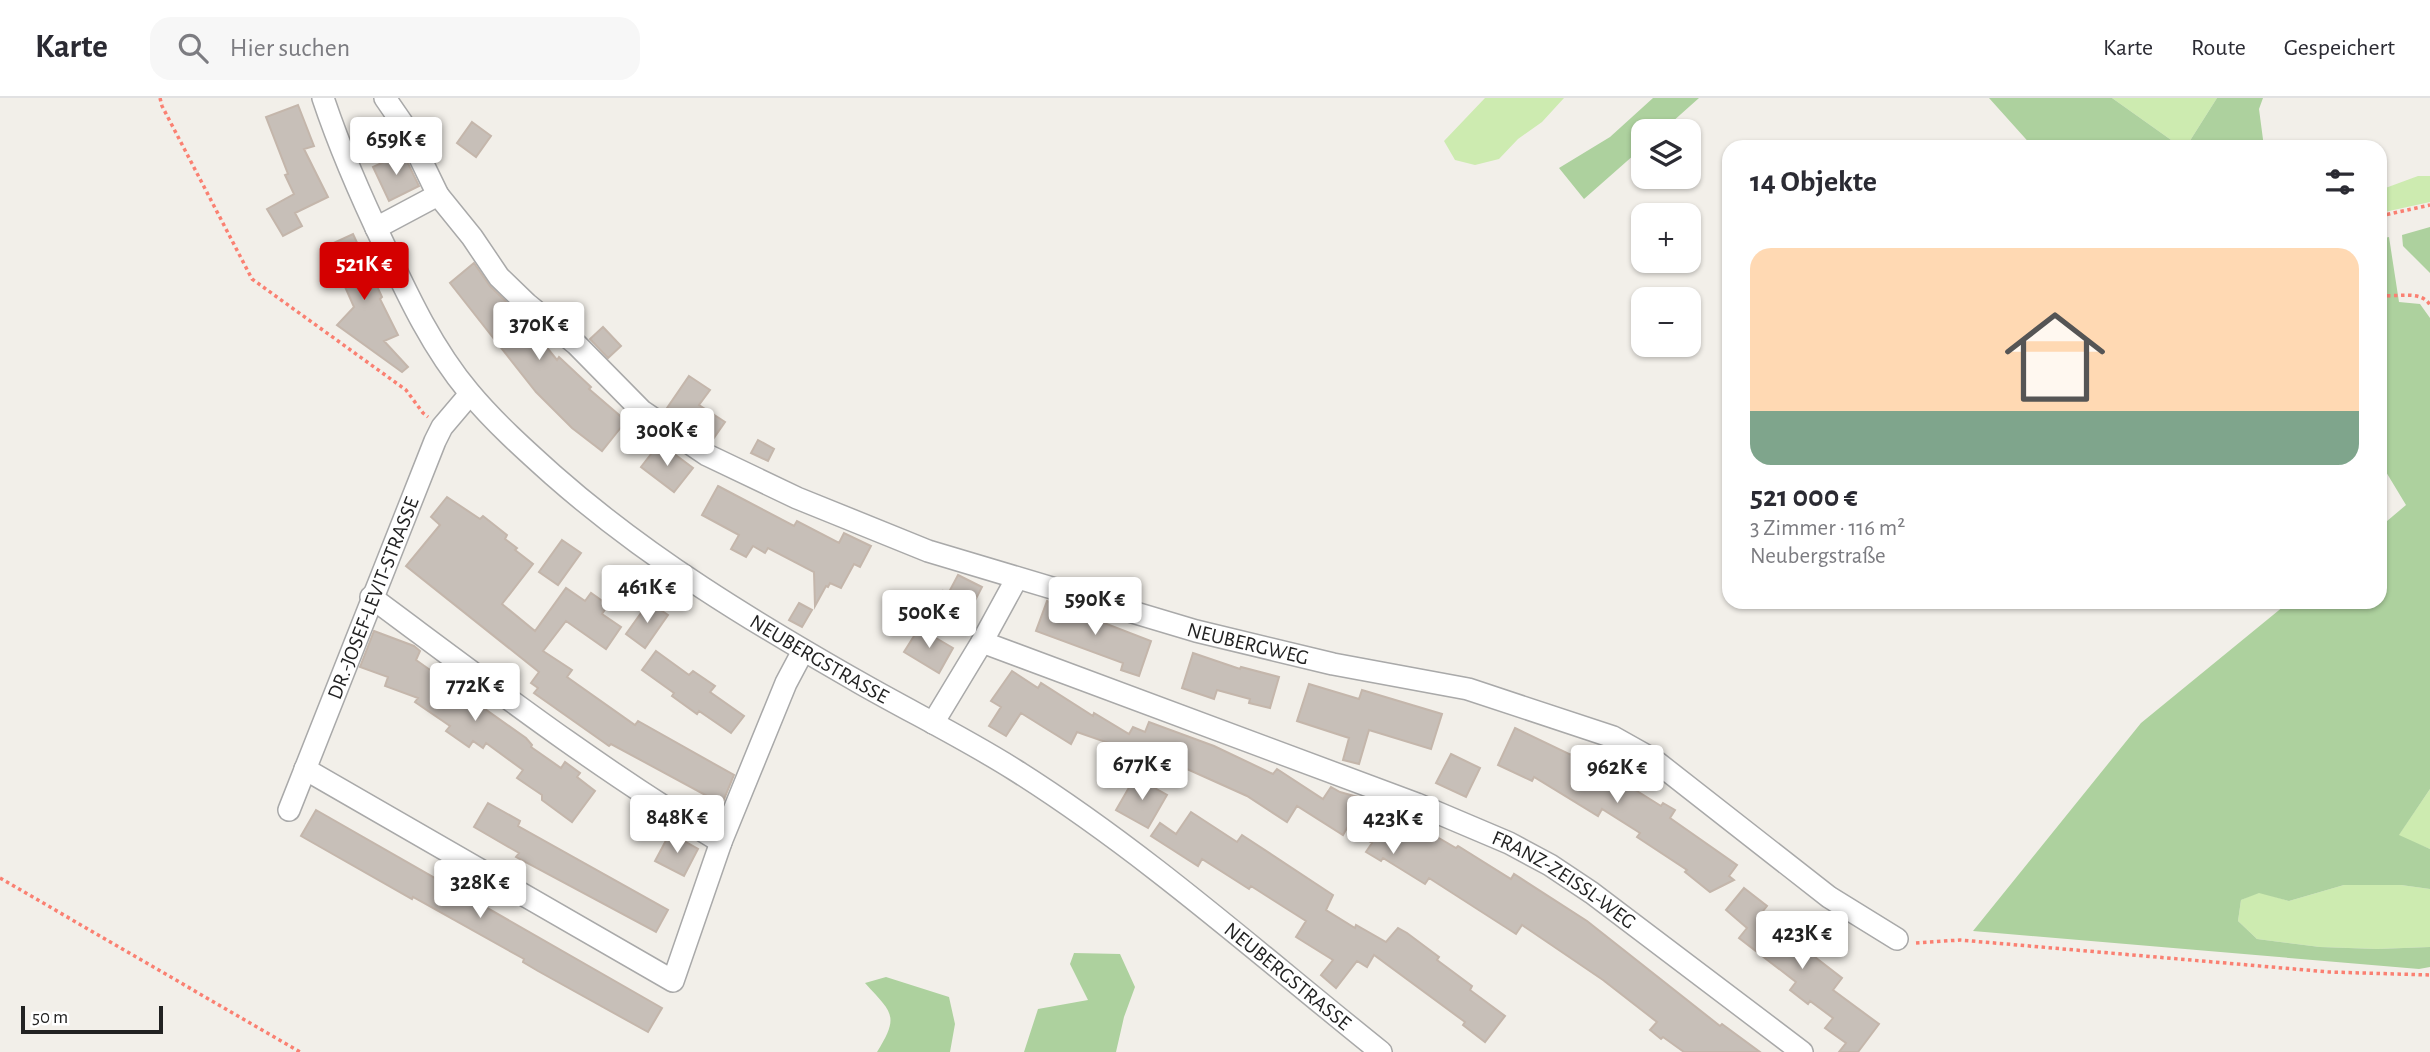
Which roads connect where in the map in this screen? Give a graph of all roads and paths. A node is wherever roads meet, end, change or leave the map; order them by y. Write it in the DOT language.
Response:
graph roads {
  1 [pos="160,98"];
  2 [pos="323,98"];
  3 [pos="385,98"];
  4 [pos="438,195"];
  5 [pos="2430,205"];
  6 [pos="2387,214"];
  7 [pos="376,228"];
  8 [pos="2387,295"];
  9 [pos="2430,305"];
  10 [pos="470,394"];
  11 [pos="442,427"];
  12 [pos="1017,578"];
  13 [pos="371,597"];
  14 [pos="982,642"];
  15 [pos="803,651"];
  16 [pos="933,723"];
  17 [pos="305,769"];
  18 [pos="289,810"];
  19 [pos="721,842"];
  20 [pos="0,878"];
  21 [pos="1897,939"];
  22 [pos="2430,975"];
  23 [pos="300,1052"];
  24 [pos="1381,1052"];
  25 [pos="1802,1052"];
  1 -- 11 [label="path"];
  2 -- 7 [label="street, NEUBERGSTRASSE"];
  3 -- 4 [label="street, NEUBERGWEG"];
  4 -- 7 [label="street"];
  4 -- 12 [label="street, NEUBERGWEG"];
  5 -- 6 [label="path"];
  7 -- 10 [label="street, NEUBERGSTRASSE"];
  8 -- 9 [label="path"];
  10 -- 11 [label="street, DR.-JOSEF-LEVIT-STRASSE"];
  10 -- 15 [label="street, NEUBERGSTRASSE"];
  11 -- 13 [label="street, DR.-JOSEF-LEVIT-STRASSE"];
  12 -- 14 [label="street"];
  12 -- 21 [label="street, NEUBERGWEG"];
  13 -- 17 [label="street, DR.-JOSEF-LEVIT-STRASSE"];
  13 -- 19 [label="street"];
  14 -- 16 [label="street"];
  14 -- 25 [label="street, FRANZ-ZEISSL-WEG"];
  15 -- 16 [label="street, NEUBERGSTRASSE"];
  15 -- 19 [label="street"];
  16 -- 24 [label="street, NEUBERGSTRASSE"];
  17 -- 18 [label="street, DR.-JOSEF-LEVIT-STRASSE"];
  17 -- 19 [label="street"];
  20 -- 23 [label="path"];
  21 -- 22 [label="path"];
}
